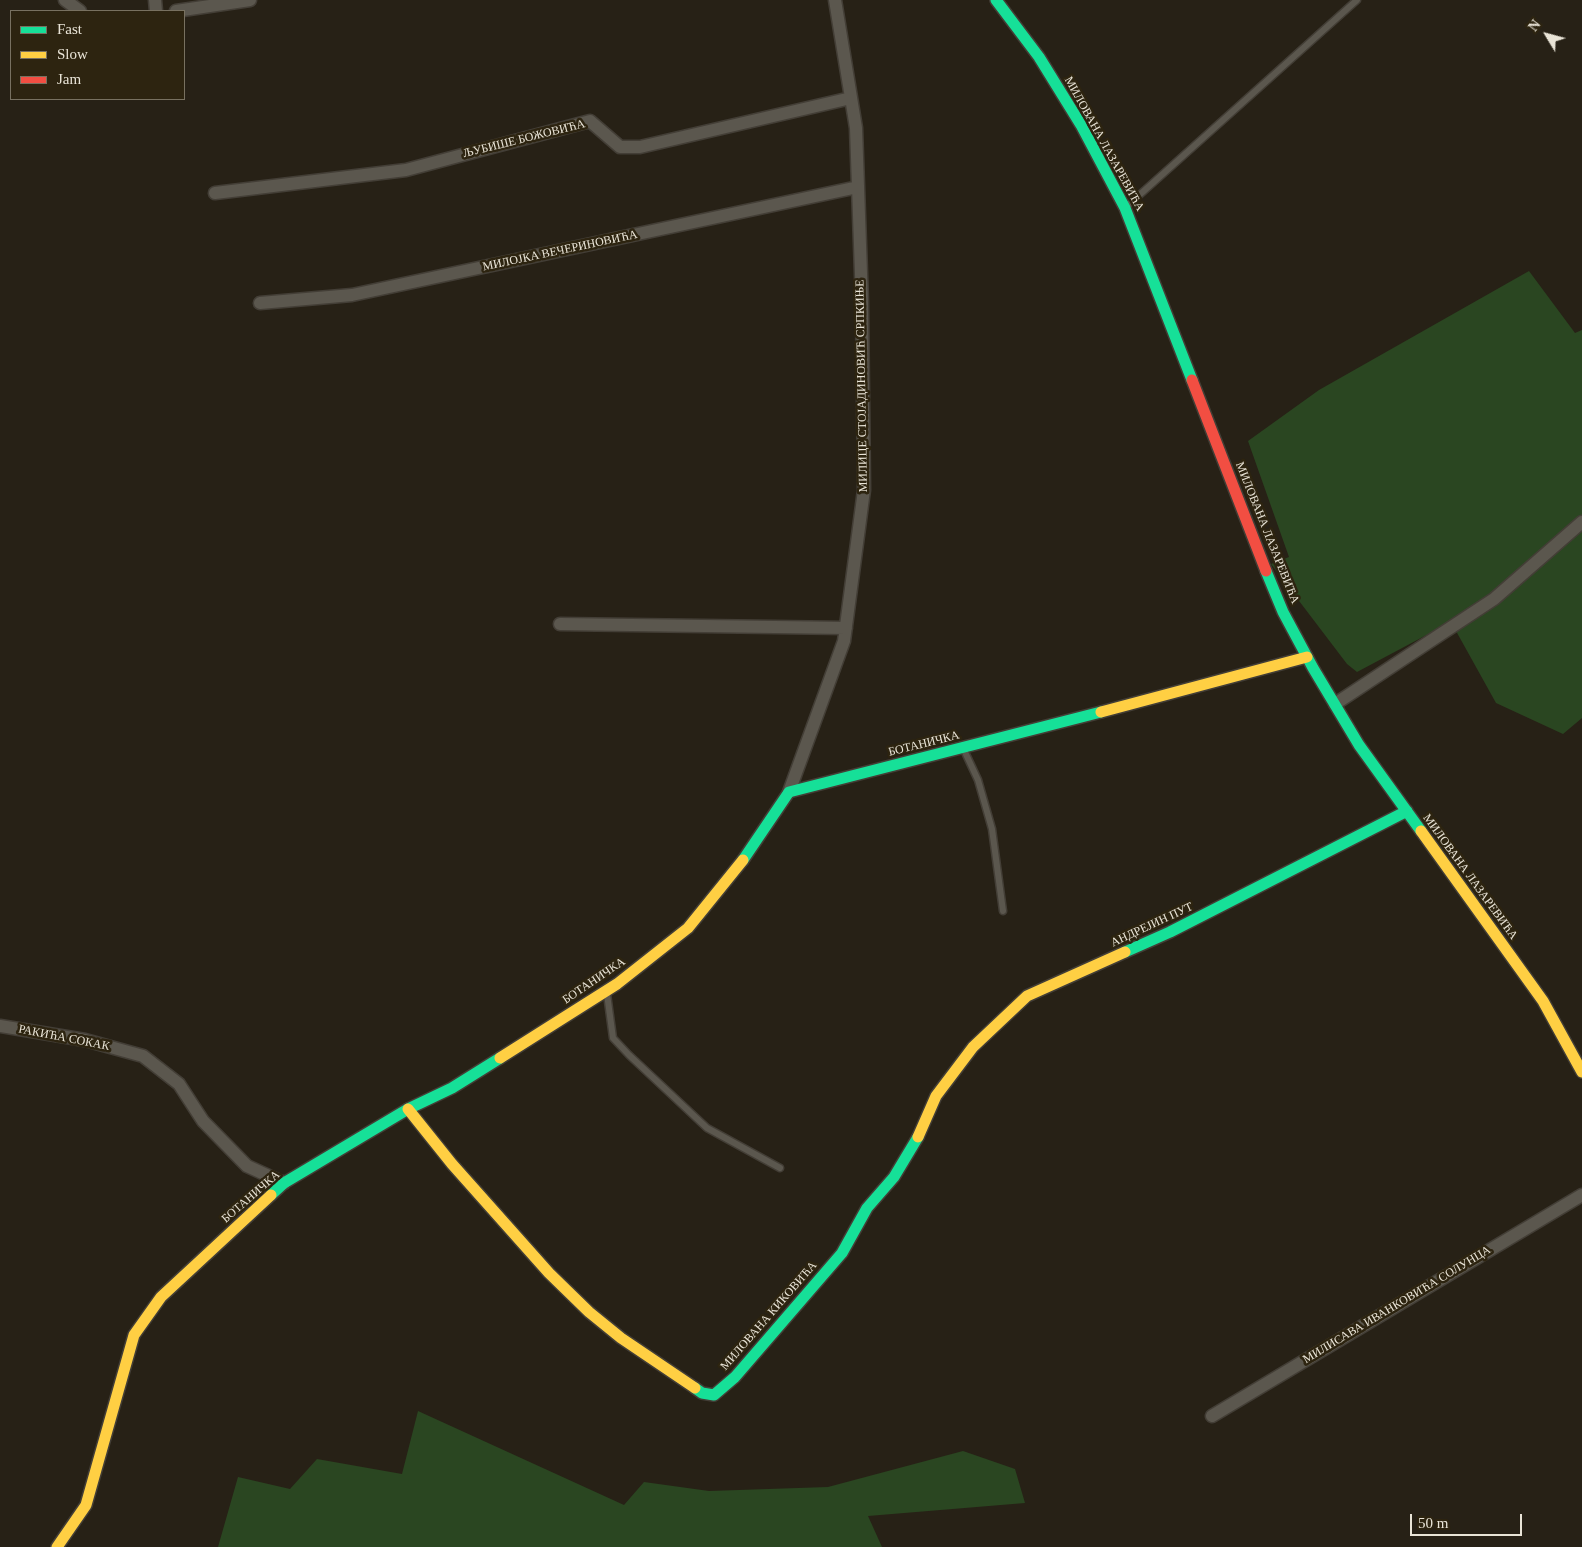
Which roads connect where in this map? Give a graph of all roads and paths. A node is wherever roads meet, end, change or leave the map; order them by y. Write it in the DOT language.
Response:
graph roads {
  1 [pos="65,0"];
  2 [pos="250,0"];
  3 [pos="835,0"];
  4 [pos="996,0"];
  5 [pos="1357,0"];
  6 [pos="79,10"];
  7 [pos="183,10"];
  8 [pos="851,98"];
  9 [pos="858,187"];
  10 [pos="215,193"];
  11 [pos="1125,208"];
  12 [pos="260,304"];
  13 [pos="1582,522"];
  14 [pos="560,624"];
  15 [pos="846,628"];
  16 [pos="1307,656"];
  17 [pos="1335,704"];
  18 [pos="963,749"];
  19 [pos="789,792"];
  20 [pos="1407,811"];
  21 [pos="1003,911"];
  22 [pos="607,990"];
  23 [pos="0,1026"];
  24 [pos="1582,1072"];
  25 [pos="936,1096"];
  26 [pos="408,1109"];
  27 [pos="780,1168"];
  28 [pos="284,1184"];
  29 [pos="1582,1194"];
  30 [pos="1212,1416"];
  31 [pos="57,1547"];
  1 -- 6 [label="street"];
  2 -- 7 [label="street"];
  3 -- 8 [label="street, МИЛИЦЕ СТОЈАДИНОВИЋ СРПКИЊЕ"];
  4 -- 11 [label="street, МИЛОВАНА ЛАЗАРЕВИЋА"];
  5 -- 11 [label="lane"];
  8 -- 9 [label="street, МИЛИЦЕ СТОЈАДИНОВИЋ СРПКИЊЕ"];
  8 -- 10 [label="street, ЉУБИШЕ БОЖОВИЋА"];
  9 -- 12 [label="street, МИЛОЈКА ВЕЧЕРИНОВИЋА"];
  9 -- 15 [label="street, МИЛИЦЕ СТОЈАДИНОВИЋ СРПКИЊЕ"];
  11 -- 16 [label="street, МИЛОВАНА ЛАЗАРЕВИЋА"];
  13 -- 17 [label="street"];
  14 -- 15 [label="street"];
  15 -- 19 [label="street, МИЛИЦЕ СТОЈАДИНОВИЋ СРПКИЊЕ"];
  16 -- 17 [label="street, МИЛОВАНА ЛАЗАРЕВИЋА"];
  16 -- 18 [label="street, БОТАНИЧКА"];
  17 -- 20 [label="street, МИЛОВАНА ЛАЗАРЕВИЋА"];
  18 -- 19 [label="street, БОТАНИЧКА"];
  18 -- 21 [label="lane"];
  19 -- 22 [label="street, БОТАНИЧКА"];
  20 -- 24 [label="street, МИЛОВАНА ЛАЗАРЕВИЋА"];
  20 -- 25 [label="street, АНДРЕЈИН ПУТ"];
  22 -- 26 [label="street, БОТАНИЧКА"];
  22 -- 27 [label="lane"];
  23 -- 28 [label="street, РАКИЋА СОКАК"];
  25 -- 26 [label="street, МИЛОВАНА КИКОВИЋА"];
  26 -- 28 [label="street, БОТАНИЧКА"];
  28 -- 31 [label="street, БОТАНИЧКА"];
  29 -- 30 [label="street, МИЛИСАВА ИВАНКОВИЋА СОЛУНЦА"];
}
